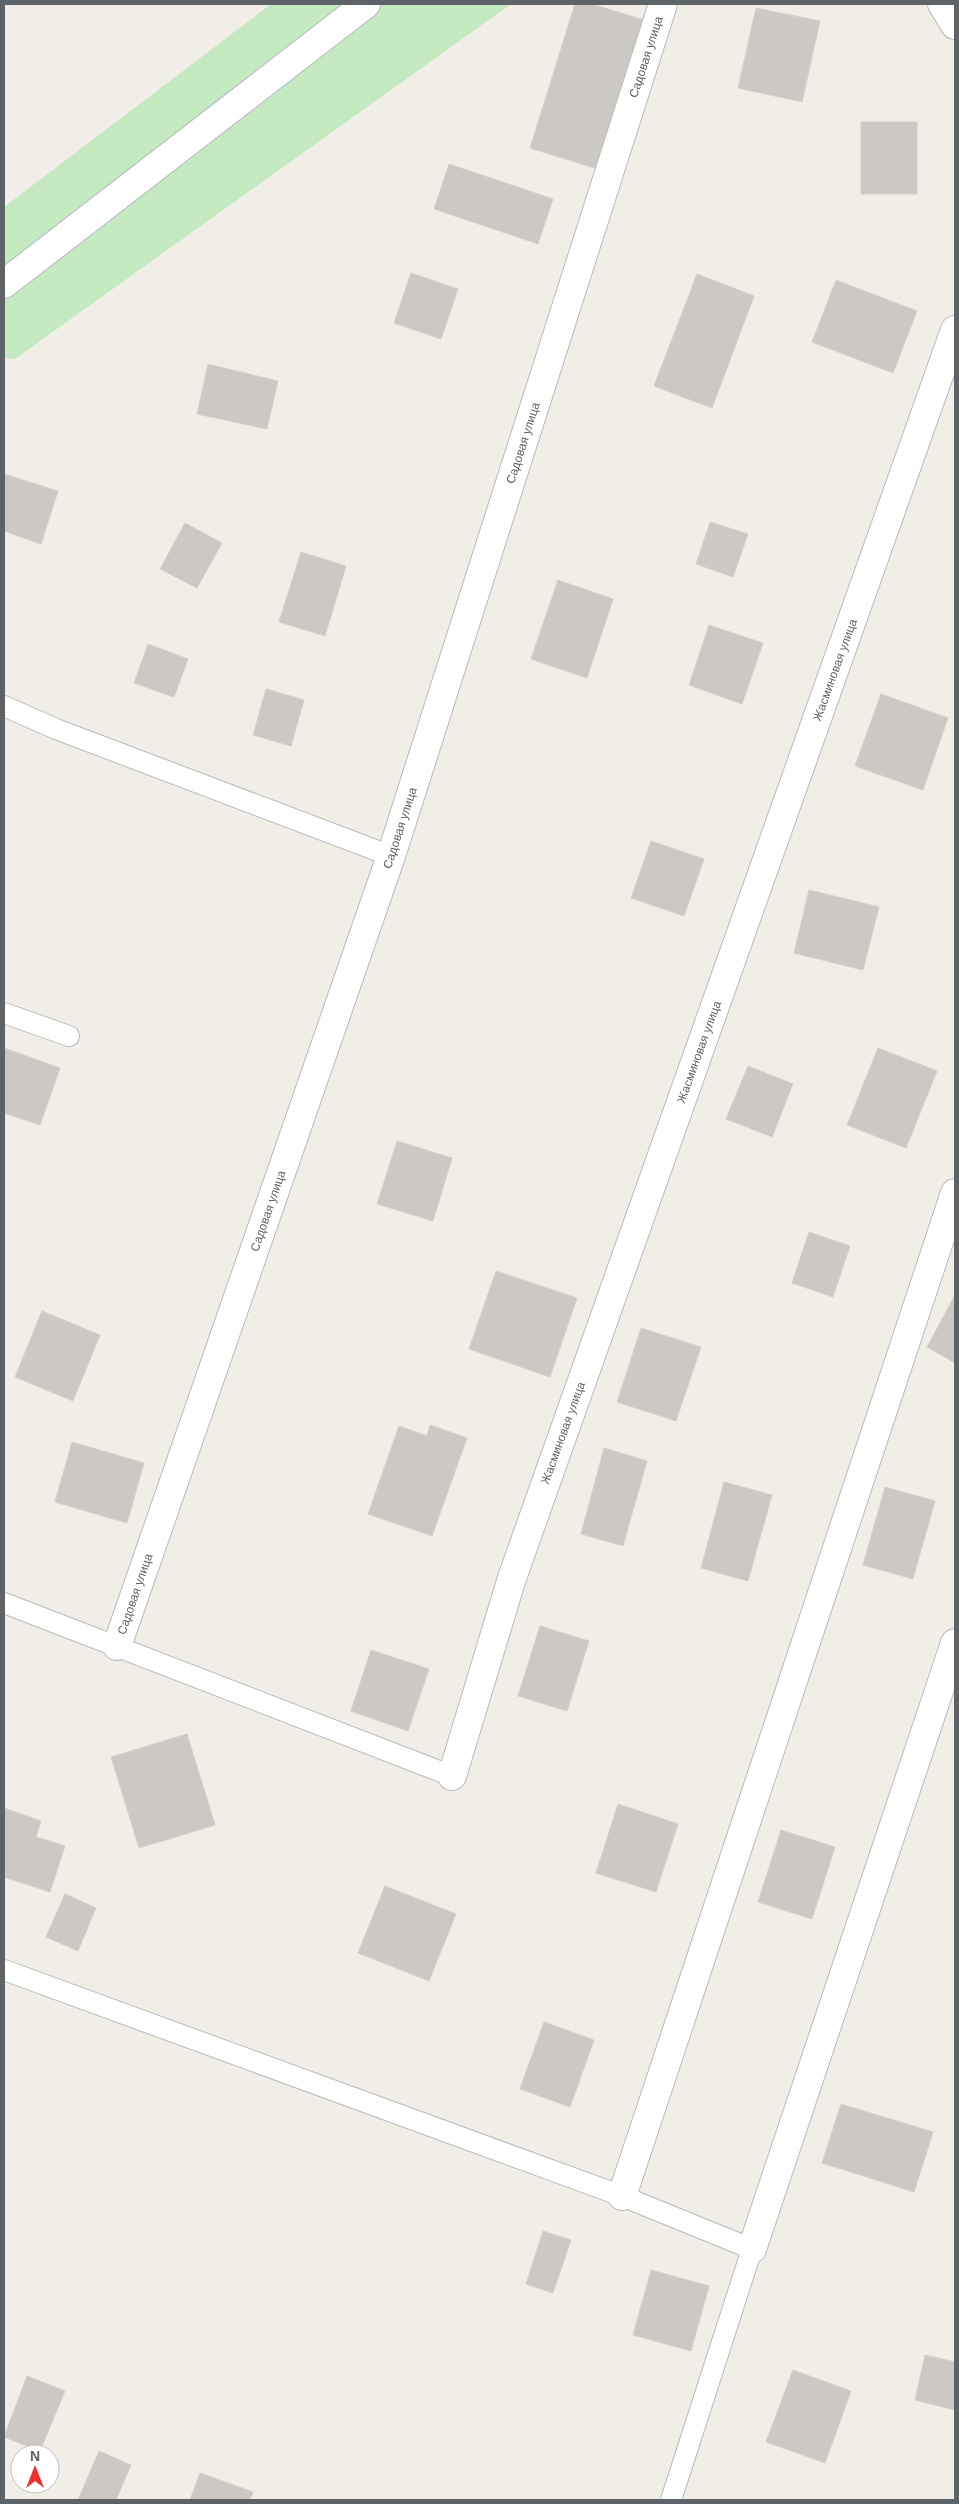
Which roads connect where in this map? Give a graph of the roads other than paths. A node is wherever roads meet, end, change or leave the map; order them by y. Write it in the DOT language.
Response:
graph roads {
  1 [pos="366,4"];
  2 [pos="663,4"];
  3 [pos="942,4"];
  4 [pos="955,25"];
  5 [pos="4,284"];
  6 [pos="955,330"];
  7 [pos="4,706"];
  8 [pos="391,856"];
  9 [pos="4,1013"];
  10 [pos="68,1036"];
  11 [pos="955,1193"];
  12 [pos="4,1603"];
  13 [pos="955,1643"];
  14 [pos="117,1646"];
  15 [pos="452,1776"];
  16 [pos="4,1970"];
  17 [pos="622,2196"];
  18 [pos="752,2249"];
  19 [pos="671,2500"];
  1 -- 5 [label="street"];
  2 -- 8 [label="street, Садовая улица"];
  3 -- 4 [label="street"];
  6 -- 15 [label="street, Жасминовая улица"];
  7 -- 8 [label="lane"];
  8 -- 14 [label="street, Садовая улица"];
  9 -- 10 [label="lane"];
  11 -- 17 [label="street"];
  12 -- 14 [label="lane"];
  13 -- 18 [label="street"];
  14 -- 15 [label="lane"];
  16 -- 17 [label="lane"];
  17 -- 18 [label="lane"];
  18 -- 19 [label="lane"];
}
